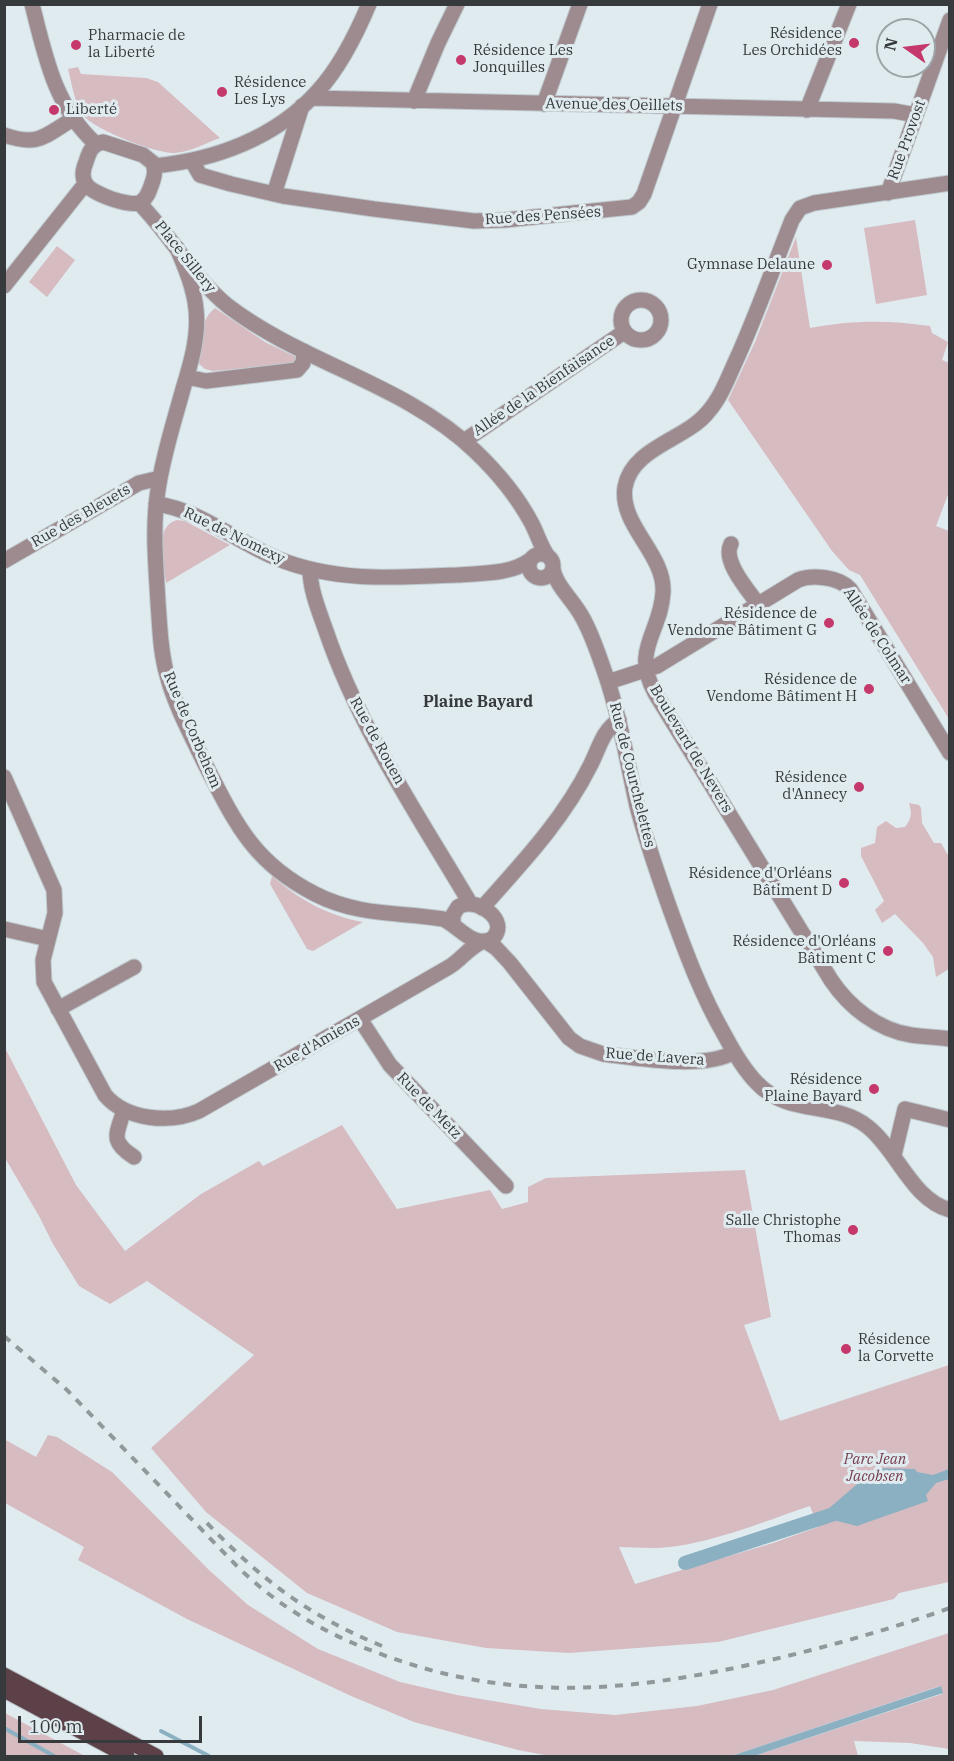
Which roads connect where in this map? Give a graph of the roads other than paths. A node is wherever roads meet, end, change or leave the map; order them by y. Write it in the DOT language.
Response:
graph roads {
  1 [pos="32,4"];
  2 [pos="369,4"];
  3 [pos="457,4"];
  4 [pos="580,4"];
  5 [pos="710,4"];
  6 [pos="849,4"];
  7 [pos="950,20"];
  8 [pos="414,101"];
  9 [pos="307,102"];
  10 [pos="544,104"];
  11 [pos="674,106"];
  12 [pos="807,110"];
  13 [pos="916,115"];
  14 [pos="73,119"];
  15 [pos="4,135"];
  16 [pos="96,144"];
  17 [pos="192,161"];
  18 [pos="154,166"];
  19 [pos="950,183"];
  20 [pos="85,184"];
  21 [pos="888,193"];
  22 [pos="274,194"];
  23 [pos="139,203"];
  24 [pos="177,248"];
  25 [pos="4,286"];
  26 [pos="624,332"];
  27 [pos="304,351"];
  28 [pos="186,377"];
  29 [pos="464,441"];
  30 [pos="160,478"];
  31 [pos="156,504"];
  32 [pos="731,544"];
  33 [pos="531,560"];
  34 [pos="4,561"];
  35 [pos="550,562"];
  36 [pos="310,569"];
  37 [pos="491,573"];
  38 [pos="539,578"];
  39 [pos="758,604"];
  40 [pos="647,671"];
  41 [pos="608,682"];
  42 [pos="619,720"];
  43 [pos="950,753"];
  44 [pos="4,777"];
  45 [pos="9,798"];
  46 [pos="476,905"];
  47 [pos="456,927"];
  48 [pos="4,929"];
  49 [pos="48,939"];
  50 [pos="485,942"];
  51 [pos="134,967"];
  52 [pos="449,968"];
  53 [pos="58,1009"];
  54 [pos="360,1019"];
  55 [pos="950,1039"];
  56 [pos="734,1052"];
  57 [pos="124,1110"];
  58 [pos="950,1120"];
  59 [pos="894,1155"];
  60 [pos="134,1157"];
  61 [pos="506,1186"];
  62 [pos="950,1210"];
  63 [pos="4,1675"];
  64 [pos="4,1690"];
  65 [pos="128,1756"];
  66 [pos="156,1756"];
  1 -- 14 [label="street"];
  2 -- 9 [label="street"];
  3 -- 8 [label="street"];
  4 -- 10 [label="street"];
  5 -- 11 [label="street, Rue des Pensées"];
  6 -- 12 [label="street"];
  7 -- 13 [label="street, Rue Provost"];
  8 -- 9 [label="street, Avenue des Oeillets"];
  8 -- 10 [label="street, Avenue des Oeillets"];
  9 -- 17 [label="street"];
  9 -- 22 [label="street"];
  10 -- 11 [label="street, Avenue des Oeillets"];
  11 -- 12 [label="street, Avenue des Oeillets"];
  11 -- 22 [label="street, Rue des Pensées"];
  12 -- 13 [label="street, Avenue des Oeillets"];
  13 -- 21 [label="street, Rue Provost"];
  14 -- 15 [label="street"];
  14 -- 16 [label="street"];
  16 -- 18 [label="street"];
  16 -- 20 [label="street"];
  17 -- 18 [label="street"];
  17 -- 22 [label="street, Rue des Pensées"];
  18 -- 23 [label="street"];
  19 -- 21 [label="street"];
  20 -- 23 [label="street"];
  20 -- 25 [label="street"];
  21 -- 40 [label="street, Boulevard de Nevers"];
  23 -- 24 [label="street, Place Sillery"];
  24 -- 27 [label="street, Place Sillery"];
  24 -- 28 [label="street, Rue de Corbehem"];
  26 -- 29 [label="street, Allée de la Bienfaisance"];
  27 -- 28 [label="street"];
  27 -- 29 [label="street, Rue de Courchelettes"];
  28 -- 30 [label="street, Rue de Corbehem"];
  29 -- 35 [label="street, Rue de Courchelettes"];
  30 -- 31 [label="street, Rue de Corbehem"];
  30 -- 34 [label="street, Rue des Bleuets"];
  31 -- 36 [label="street, Rue de Nomexy"];
  31 -- 47 [label="street, Rue de Corbehem"];
  32 -- 39 [label="street"];
  33 -- 35 [label="street"];
  33 -- 37 [label="street, Rue de Nomexy"];
  33 -- 38 [label="street"];
  35 -- 38 [label="street"];
  35 -- 41 [label="street, Rue de Courchelettes"];
  36 -- 37 [label="street, Rue de Nomexy"];
  36 -- 46 [label="street, Rue de Rouen"];
  37 -- 38 [label="street, Rue de Nomexy"];
  39 -- 40 [label="street, Allée de Colmar"];
  39 -- 43 [label="street, Allée de Colmar"];
  40 -- 41 [label="street, Allée de Colmar"];
  40 -- 55 [label="street, Boulevard de Nevers"];
  41 -- 42 [label="street, Rue de Courchelettes"];
  42 -- 46 [label="street"];
  42 -- 56 [label="street, Rue de Courchelettes"];
  44 -- 45 [label="street"];
  45 -- 49 [label="street"];
  46 -- 47 [label="street"];
  46 -- 50 [label="street"];
  47 -- 50 [label="street"];
  47 -- 52 [label="street"];
  48 -- 49 [label="street"];
  49 -- 53 [label="street"];
  50 -- 52 [label="street, Rue d'Amiens"];
  50 -- 56 [label="street, Rue de Lavera"];
  51 -- 53 [label="street"];
  52 -- 54 [label="street, Rue d'Amiens"];
  53 -- 57 [label="street"];
  54 -- 57 [label="street, Rue d'Amiens"];
  54 -- 61 [label="street, Rue de Metz"];
  56 -- 59 [label="street"];
  57 -- 60 [label="street"];
  58 -- 59 [label="street"];
  59 -- 62 [label="street"];
  63 -- 66 [label="main road"];
  64 -- 65 [label="main road"];
}
